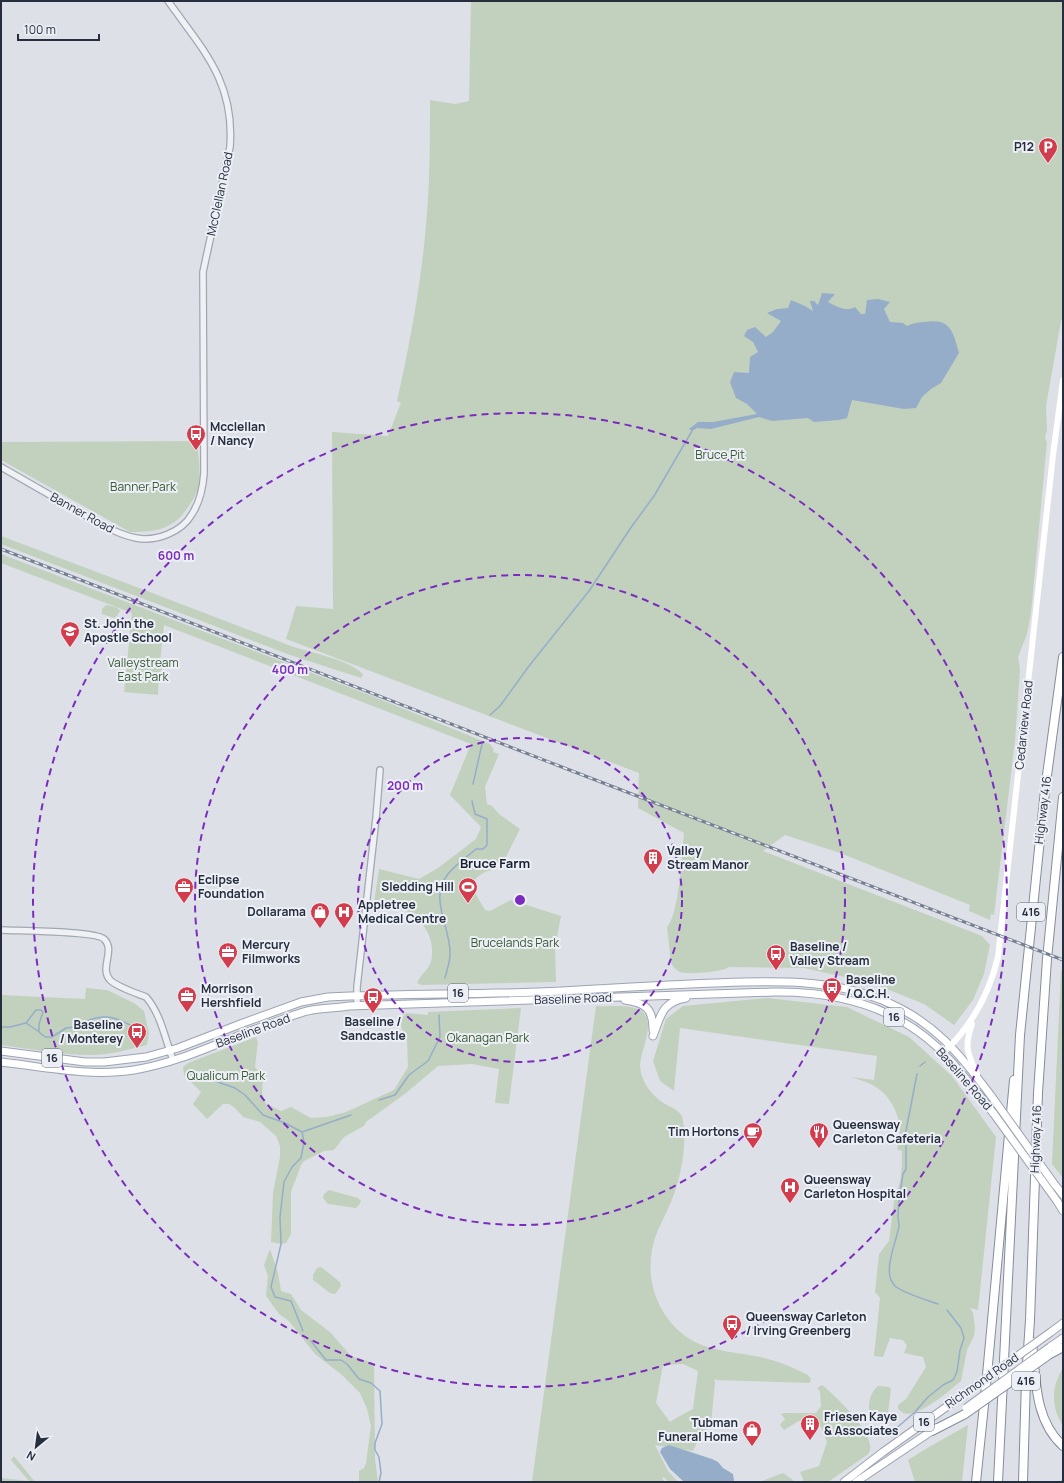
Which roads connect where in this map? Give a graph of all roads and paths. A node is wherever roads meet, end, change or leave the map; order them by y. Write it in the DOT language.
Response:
graph roads {
  1 [pos="168,1"];
  2 [pos="1063,380"];
  3 [pos="203,403"];
  4 [pos="1060,425"];
  5 [pos="1,467"];
  6 [pos="1063,658"];
  7 [pos="380,770"];
  8 [pos="1063,797"];
  9 [pos="1,930"];
  10 [pos="710,994"];
  11 [pos="357,996"];
  12 [pos="605,998"];
  13 [pos="357,1006"];
  14 [pos="973,1018"];
  15 [pos="1020,1035"];
  16 [pos="951,1046"];
  17 [pos="170,1051"];
  18 [pos="1,1052"];
  19 [pos="943,1053"];
  20 [pos="173,1060"];
  21 [pos="1,1062"];
  22 [pos="980,1081"];
  23 [pos="1063,1195"];
  24 [pos="1063,1210"];
  25 [pos="1030,1320"];
  26 [pos="1062,1324"];
  27 [pos="1063,1338"];
  28 [pos="1063,1347"];
  29 [pos="1050,1351"];
  30 [pos="932,1431"];
  31 [pos="1063,1446"];
  32 [pos="844,1482"];
  33 [pos="856,1482"];
  34 [pos="976,1482"];
  35 [pos="998,1482"];
  36 [pos="1024,1482"];
  1 -- 3 [label="street, McClellan Road"];
  2 -- 4 [label="main road, Cedarview Road"];
  3 -- 5 [label="street, Banner Road"];
  4 -- 14 [label="main road, Cedarview Road"];
  6 -- 15 [label="highway, Highway 416 / 416"];
  7 -- 11 [label="street"];
  8 -- 25 [label="highway, Highway 416 / 416"];
  9 -- 17 [label="street"];
  10 -- 12 [label="main road, Baseline Road / 16"];
  10 -- 12 [label="main road"];
  10 -- 19 [label="main road, Baseline Road / 16"];
  11 -- 13 [label="street"];
  11 -- 16 [label="main road, Baseline Road / 16"];
  11 -- 17 [label="main road, Baseline Road / 16"];
  12 -- 13 [label="main road, Baseline Road / 16"];
  13 -- 20 [label="main road, Baseline Road / 16"];
  14 -- 16 [label="main road, Cedarview Road"];
  14 -- 22 [label="main road"];
  15 -- 34 [label="highway"];
  15 -- 35 [label="highway"];
  16 -- 19 [label="main road, Cedarview Road"];
  16 -- 22 [label="main road, Baseline Road / 16"];
  17 -- 18 [label="main road, Baseline Road / 16"];
  17 -- 20 [label="street"];
  19 -- 24 [label="main road, Baseline Road / 16, bridge"];
  20 -- 21 [label="main road, Baseline Road / 16"];
  22 -- 23 [label="main road, Baseline Road / 16, bridge"];
  25 -- 31 [label="highway"];
  25 -- 36 [label="highway, Highway 416 / 416"];
  26 -- 32 [label="main road, Richmond Road / 16, bridge"];
  27 -- 29 [label="main road"];
  28 -- 29 [label="highway"];
  29 -- 30 [label="highway, bridge"];
  30 -- 33 [label="main road, 16"];
}
